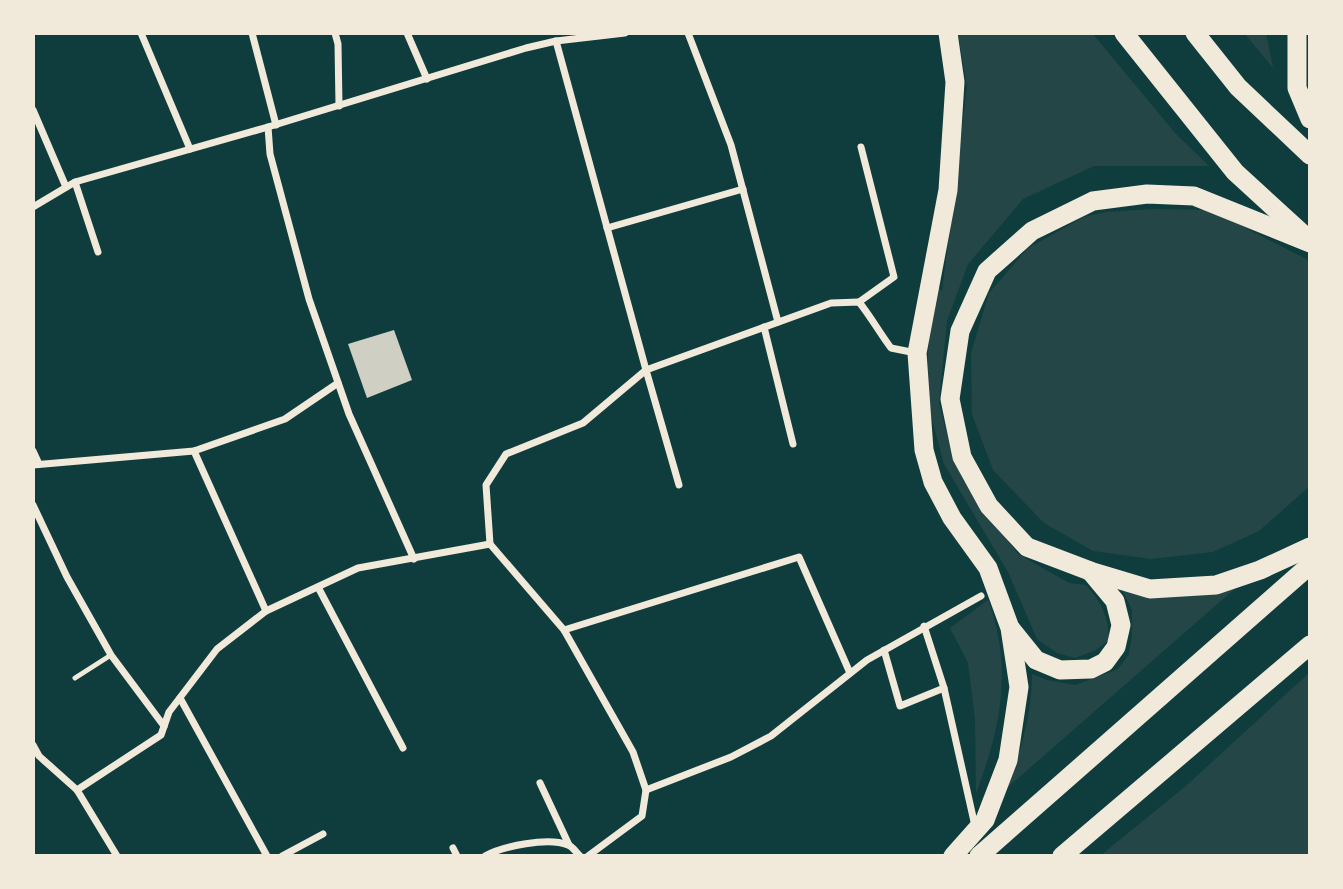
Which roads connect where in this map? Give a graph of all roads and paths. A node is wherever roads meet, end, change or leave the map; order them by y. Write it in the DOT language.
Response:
graph roads {
  1 [pos="141,33"];
  2 [pos="252,33"];
  3 [pos="335,33"];
  4 [pos="407,33"];
  5 [pos="625,33"];
  6 [pos="688,33"];
  7 [pos="948,33"];
  8 [pos="1124,33"];
  9 [pos="1195,33"];
  10 [pos="1297,33"];
  11 [pos="556,41"];
  12 [pos="427,79"];
  13 [pos="339,106"];
  14 [pos="33,110"];
  15 [pos="1310,119"];
  16 [pos="272,126"];
  17 [pos="861,147"];
  18 [pos="190,149"];
  19 [pos="1310,155"];
  20 [pos="75,182"];
  21 [pos="66,187"];
  22 [pos="743,189"];
  23 [pos="33,207"];
  24 [pos="607,228"];
  25 [pos="1310,242"];
  26 [pos="98,251"];
  27 [pos="859,302"];
  28 [pos="778,322"];
  29 [pos="764,327"];
  30 [pos="917,354"];
  31 [pos="646,370"];
  32 [pos="338,383"];
  33 [pos="793,444"];
  34 [pos="33,451"];
  35 [pos="194,451"];
  36 [pos="36,465"];
  37 [pos="679,485"];
  38 [pos="33,505"];
  39 [pos="490,544"];
  40 [pos="1310,547"];
  41 [pos="414,559"];
  42 [pos="1310,565"];
  43 [pos="1090,571"];
  44 [pos="318,587"];
  45 [pos="981,596"];
  46 [pos="266,611"];
  47 [pos="924,626"];
  48 [pos="1010,628"];
  49 [pos="564,629"];
  50 [pos="1310,645"];
  51 [pos="884,650"];
  52 [pos="110,654"];
  53 [pos="850,673"];
  54 [pos="75,678"];
  55 [pos="944,688"];
  56 [pos="180,698"];
  57 [pos="164,726"];
  58 [pos="33,745"];
  59 [pos="404,748"];
  60 [pos="540,783"];
  61 [pos="77,790"];
  62 [pos="646,790"];
  63 [pos="976,830"];
  64 [pos="323,834"];
  65 [pos="569,845"];
  66 [pos="117,856"];
  67 [pos="267,856"];
  68 [pos="282,856"];
  69 [pos="485,856"];
  70 [pos="580,856"];
  71 [pos="588,856"];
  72 [pos="953,856"];
  73 [pos="979,856"];
  74 [pos="1062,856"];
  1 -- 18 [label="street"];
  2 -- 16 [label="street"];
  3 -- 13 [label="street"];
  4 -- 12 [label="street"];
  5 -- 11 [label="street"];
  6 -- 22 [label="street"];
  7 -- 30 [label="highway"];
  8 -- 25 [label="highway"];
  9 -- 19 [label="highway"];
  10 -- 15 [label="highway"];
  11 -- 12 [label="street"];
  11 -- 24 [label="street"];
  12 -- 13 [label="street"];
  13 -- 16 [label="street"];
  14 -- 21 [label="street"];
  16 -- 18 [label="street"];
  16 -- 32 [label="street"];
  17 -- 27 [label="street"];
  18 -- 20 [label="street"];
  20 -- 21 [label="street"];
  20 -- 26 [label="street"];
  21 -- 23 [label="street"];
  22 -- 24 [label="street"];
  22 -- 28 [label="street"];
  24 -- 31 [label="street"];
  25 -- 43 [label="highway"];
  27 -- 28 [label="street"];
  27 -- 30 [label="street"];
  28 -- 29 [label="street"];
  29 -- 31 [label="street"];
  29 -- 33 [label="street"];
  30 -- 48 [label="highway"];
  31 -- 37 [label="street"];
  31 -- 39 [label="street"];
  32 -- 35 [label="street"];
  32 -- 41 [label="street"];
  34 -- 36 [label="street"];
  35 -- 36 [label="street"];
  35 -- 46 [label="street"];
  38 -- 52 [label="street"];
  39 -- 41 [label="street"];
  39 -- 49 [label="street"];
  40 -- 43 [label="highway"];
  41 -- 44 [label="street"];
  42 -- 73 [label="highway"];
  43 -- 48 [label="highway"];
  44 -- 46 [label="street"];
  44 -- 59 [label="street"];
  45 -- 47 [label="street"];
  46 -- 56 [label="street"];
  47 -- 51 [label="street"];
  47 -- 55 [label="street"];
  48 -- 63 [label="highway"];
  49 -- 53 [label="street"];
  49 -- 62 [label="street"];
  50 -- 74 [label="highway"];
  51 -- 53 [label="street"];
  51 -- 55 [label="street"];
  52 -- 54 [label="lane"];
  52 -- 57 [label="street"];
  53 -- 62 [label="street"];
  55 -- 63 [label="street"];
  56 -- 57 [label="street"];
  56 -- 67 [label="street"];
  57 -- 61 [label="street"];
  58 -- 61 [label="street"];
  60 -- 65 [label="street"];
  61 -- 66 [label="street"];
  62 -- 71 [label="street"];
  63 -- 72 [label="highway"];
  64 -- 68 [label="street"];
  65 -- 69 [label="street"];
  65 -- 70 [label="street"];
}
